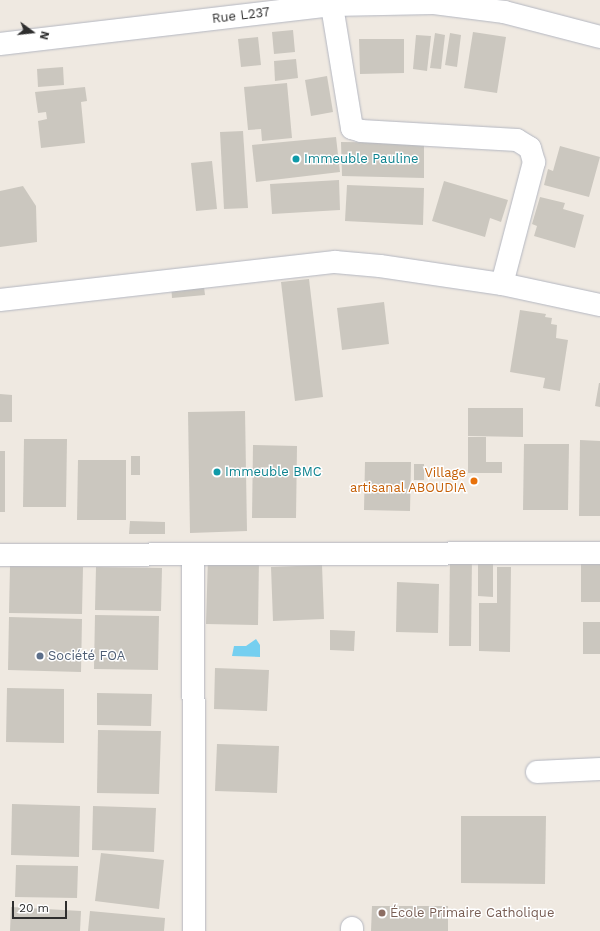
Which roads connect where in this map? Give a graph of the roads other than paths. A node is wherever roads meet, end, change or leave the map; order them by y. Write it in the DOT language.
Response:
graph roads {
  1 [pos="331,2"];
  2 [pos="528,9"];
  3 [pos="600,37"];
  4 [pos="0,44"];
  5 [pos="502,284"];
  6 [pos="0,300"];
  7 [pos="600,305"];
  8 [pos="600,553"];
  9 [pos="193,554"];
  10 [pos="0,555"];
  11 [pos="600,769"];
  12 [pos="537,772"];
  13 [pos="194,931"];
  1 -- 2 [label="street, Rue L237"];
  1 -- 4 [label="street, Rue L237"];
  1 -- 5 [label="street"];
  2 -- 3 [label="street, Rue L237"];
  5 -- 6 [label="street"];
  5 -- 7 [label="street"];
  8 -- 9 [label="street"];
  9 -- 10 [label="street"];
  9 -- 13 [label="street"];
  11 -- 12 [label="street"];
}
